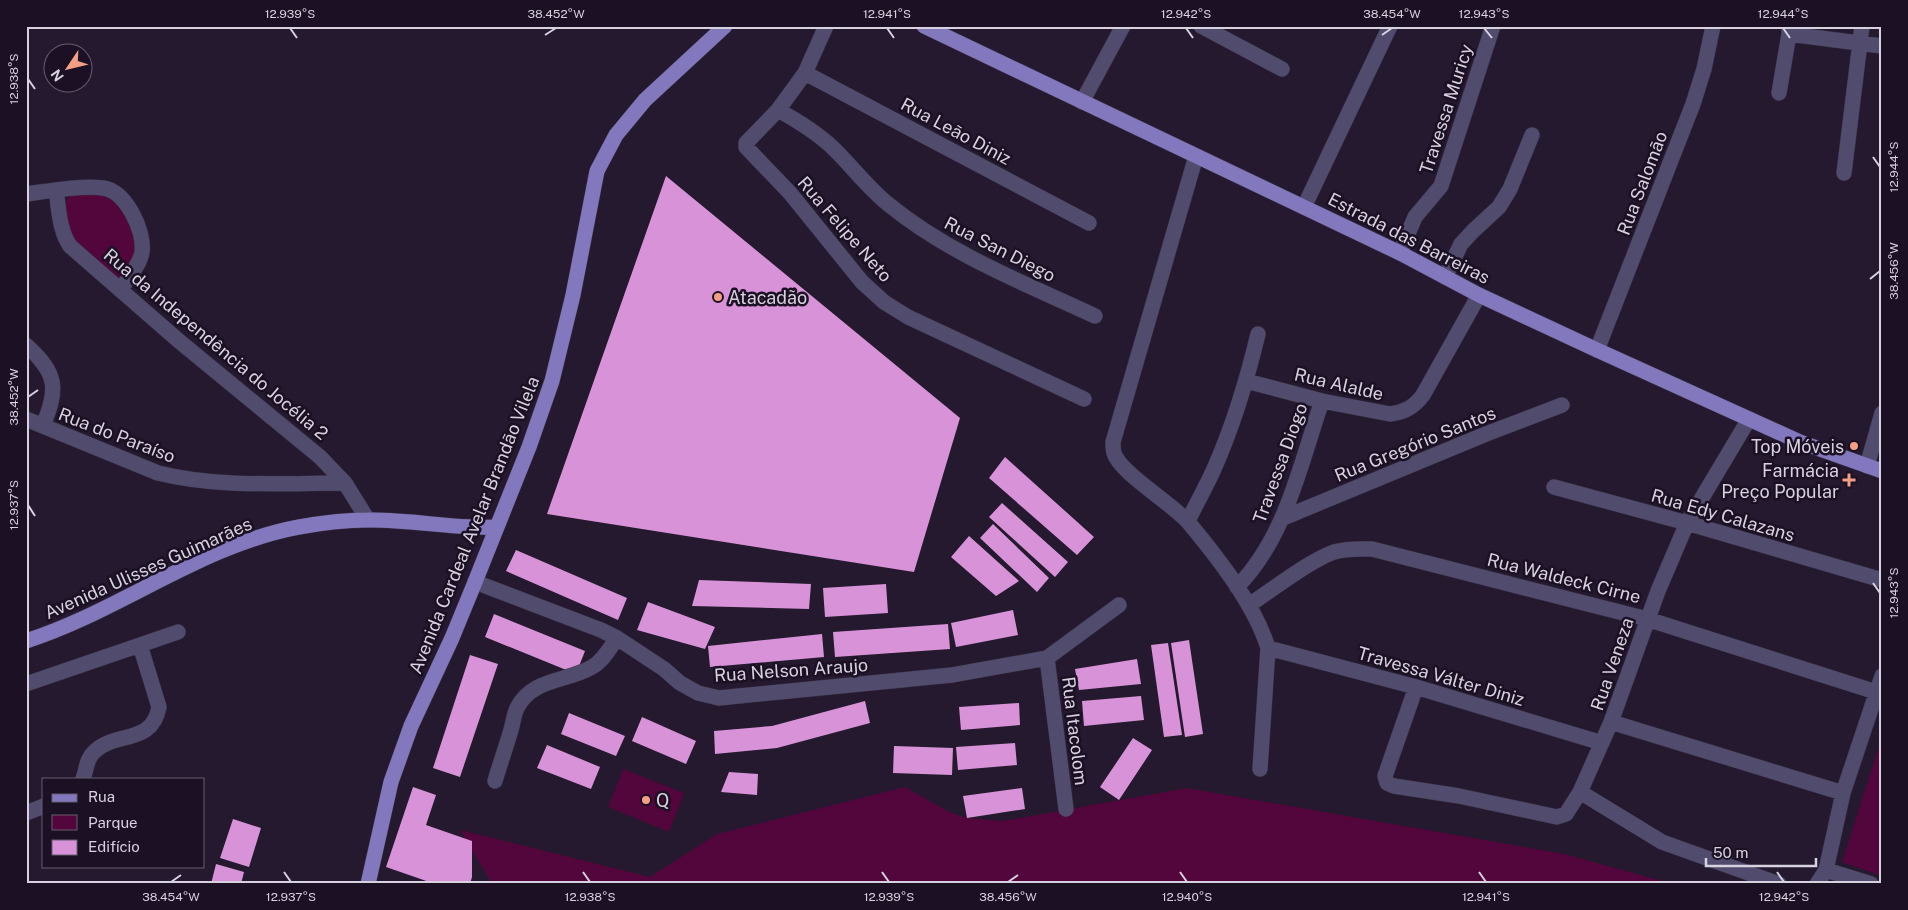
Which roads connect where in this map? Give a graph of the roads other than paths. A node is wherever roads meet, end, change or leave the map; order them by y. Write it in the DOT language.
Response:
graph roads {
  1 [pos="725,26"];
  2 [pos="826,26"];
  3 [pos="924,26"];
  4 [pos="1123,26"];
  5 [pos="1202,26"];
  6 [pos="1390,26"];
  7 [pos="1493,26"];
  8 [pos="1713,26"];
  9 [pos="1862,26"];
  10 [pos="1789,30"];
  11 [pos="714,32"];
  12 [pos="1859,42"];
  13 [pos="1882,46"];
  14 [pos="1282,69"];
  15 [pos="805,73"];
  16 [pos="1779,93"];
  17 [pos="1082,102"];
  18 [pos="778,110"];
  19 [pos="1532,135"];
  20 [pos="1196,156"];
  21 [pos="1844,173"];
  22 [pos="56,190"];
  23 [pos="26,194"];
  24 [pos="1304,207"];
  25 [pos="1089,223"];
  26 [pos="1400,253"];
  27 [pos="1445,277"];
  28 [pos="121,289"];
  29 [pos="1479,295"];
  30 [pos="1095,316"];
  31 [pos="1258,334"];
  32 [pos="26,345"];
  33 [pos="1597,350"];
  34 [pos="1246,381"];
  35 [pos="1084,399"];
  36 [pos="1322,401"];
  37 [pos="1562,405"];
  38 [pos="1882,413"];
  39 [pos="26,419"];
  40 [pos="1749,419"];
  41 [pos="43,426"];
  42 [pos="1867,466"];
  43 [pos="1882,471"];
  44 [pos="345,483"];
  45 [pos="1554,487"];
  46 [pos="1283,518"];
  47 [pos="368,520"];
  48 [pos="1188,521"];
  49 [pos="1687,523"];
  50 [pos="495,527"];
  51 [pos="1882,580"];
  52 [pos="475,582"];
  53 [pos="1238,587"];
  54 [pos="1249,605"];
  55 [pos="1119,606"];
  56 [pos="1647,619"];
  57 [pos="178,632"];
  58 [pos="617,638"];
  59 [pos="26,641"];
  60 [pos="140,646"];
  61 [pos="1268,648"];
  62 [pos="1047,658"];
  63 [pos="1882,676"];
  64 [pos="26,684"];
  65 [pos="1416,687"];
  66 [pos="1876,692"];
  67 [pos="1611,722"];
  68 [pos="1602,743"];
  69 [pos="1260,768"];
  70 [pos="83,778"];
  71 [pos="495,781"];
  72 [pos="1580,792"];
  73 [pos="1843,793"];
  74 [pos="42,807"];
  75 [pos="1066,809"];
  76 [pos="26,813"];
  77 [pos="1826,870"];
  78 [pos="368,884"];
  79 [pos="1780,884"];
  80 [pos="1817,884"];
  81 [pos="1871,884"];
  1 -- 11 [label="main road, Avenida Cardeal Avelar Brandão Vilela"];
  2 -- 15 [label="street, Rua Felipe Neto"];
  3 -- 17 [label="main road, Estrada das Barreiras"];
  4 -- 17 [label="street"];
  5 -- 14 [label="street"];
  6 -- 24 [label="street"];
  7 -- 26 [label="street, Travessa Muricy"];
  8 -- 33 [label="street, Rua Salomão"];
  9 -- 12 [label="street"];
  10 -- 12 [label="street"];
  10 -- 16 [label="street"];
  11 -- 50 [label="main road, Avenida Cardeal Avelar Brandão Vilela"];
  12 -- 13 [label="street"];
  12 -- 21 [label="street"];
  15 -- 18 [label="street, Rua Felipe Neto"];
  15 -- 25 [label="street, Rua Leão Diniz"];
  17 -- 20 [label="main road, Estrada das Barreiras"];
  18 -- 30 [label="street, Rua San Diego"];
  18 -- 35 [label="street, Rua Felipe Neto"];
  19 -- 27 [label="street"];
  20 -- 24 [label="main road, Estrada das Barreiras"];
  20 -- 48 [label="street"];
  22 -- 23 [label="street"];
  22 -- 28 [label="street, Rua da Independência do Jocélia 2"];
  22 -- 28 [label="street"];
  24 -- 26 [label="main road, Estrada das Barreiras"];
  26 -- 27 [label="main road, Estrada das Barreiras"];
  27 -- 29 [label="main road, Estrada das Barreiras"];
  28 -- 44 [label="street, Rua da Independência do Jocélia 2"];
  29 -- 33 [label="main road, Estrada das Barreiras"];
  29 -- 36 [label="street, Rua Alalde"];
  31 -- 34 [label="street"];
  32 -- 41 [label="street"];
  33 -- 40 [label="main road, Estrada das Barreiras"];
  34 -- 36 [label="street, Rua Alalde"];
  34 -- 48 [label="street"];
  36 -- 46 [label="street, Travessa Diogo"];
  37 -- 46 [label="street, Rua Gregório Santos"];
  38 -- 42 [label="street"];
  39 -- 41 [label="street, Rua do Paraíso"];
  40 -- 42 [label="main road, Estrada das Barreiras"];
  40 -- 49 [label="street, Rua Veneza"];
  41 -- 44 [label="street, Rua do Paraíso"];
  42 -- 43 [label="main road, Estrada das Barreiras"];
  44 -- 47 [label="street, Rua da Independência do Jocélia 2"];
  45 -- 49 [label="street, Rua Edy Calazans"];
  46 -- 53 [label="street, Travessa Diogo"];
  47 -- 50 [label="main road, Avenida Ulisses Guimarães"];
  47 -- 59 [label="main road, Avenida Ulisses Guimarães"];
  48 -- 53 [label="street"];
  49 -- 51 [label="street, Rua Edy Calazans"];
  49 -- 56 [label="street, Rua Veneza"];
  50 -- 52 [label="main road, Avenida Cardeal Avelar Brandão Vilela"];
  52 -- 58 [label="street, Rua Nelson Araujo"];
  52 -- 78 [label="main road, Avenida Cardeal Avelar Brandão Vilela"];
  53 -- 54 [label="street"];
  54 -- 56 [label="street, Rua Waldeck Cirne"];
  54 -- 61 [label="street"];
  55 -- 62 [label="street, Rua Nelson Araujo"];
  56 -- 66 [label="street, Rua Waldeck Cirne"];
  56 -- 67 [label="street, Rua Veneza"];
  57 -- 60 [label="street"];
  58 -- 62 [label="street, Rua Nelson Araujo"];
  58 -- 71 [label="street"];
  60 -- 64 [label="street"];
  60 -- 70 [label="street"];
  61 -- 65 [label="street, Travessa Válter Diniz"];
  61 -- 69 [label="street"];
  62 -- 75 [label="street, Rua Itacolom"];
  63 -- 66 [label="street"];
  65 -- 68 [label="street, Travessa Válter Diniz"];
  65 -- 72 [label="street, Rua Veneza"];
  66 -- 73 [label="street"];
  67 -- 68 [label="street, Rua Veneza"];
  67 -- 73 [label="street"];
  68 -- 72 [label="street, Rua Veneza"];
  72 -- 79 [label="street"];
  73 -- 77 [label="street"];
  74 -- 76 [label="street"];
  77 -- 80 [label="street"];
  77 -- 81 [label="street"];
}
